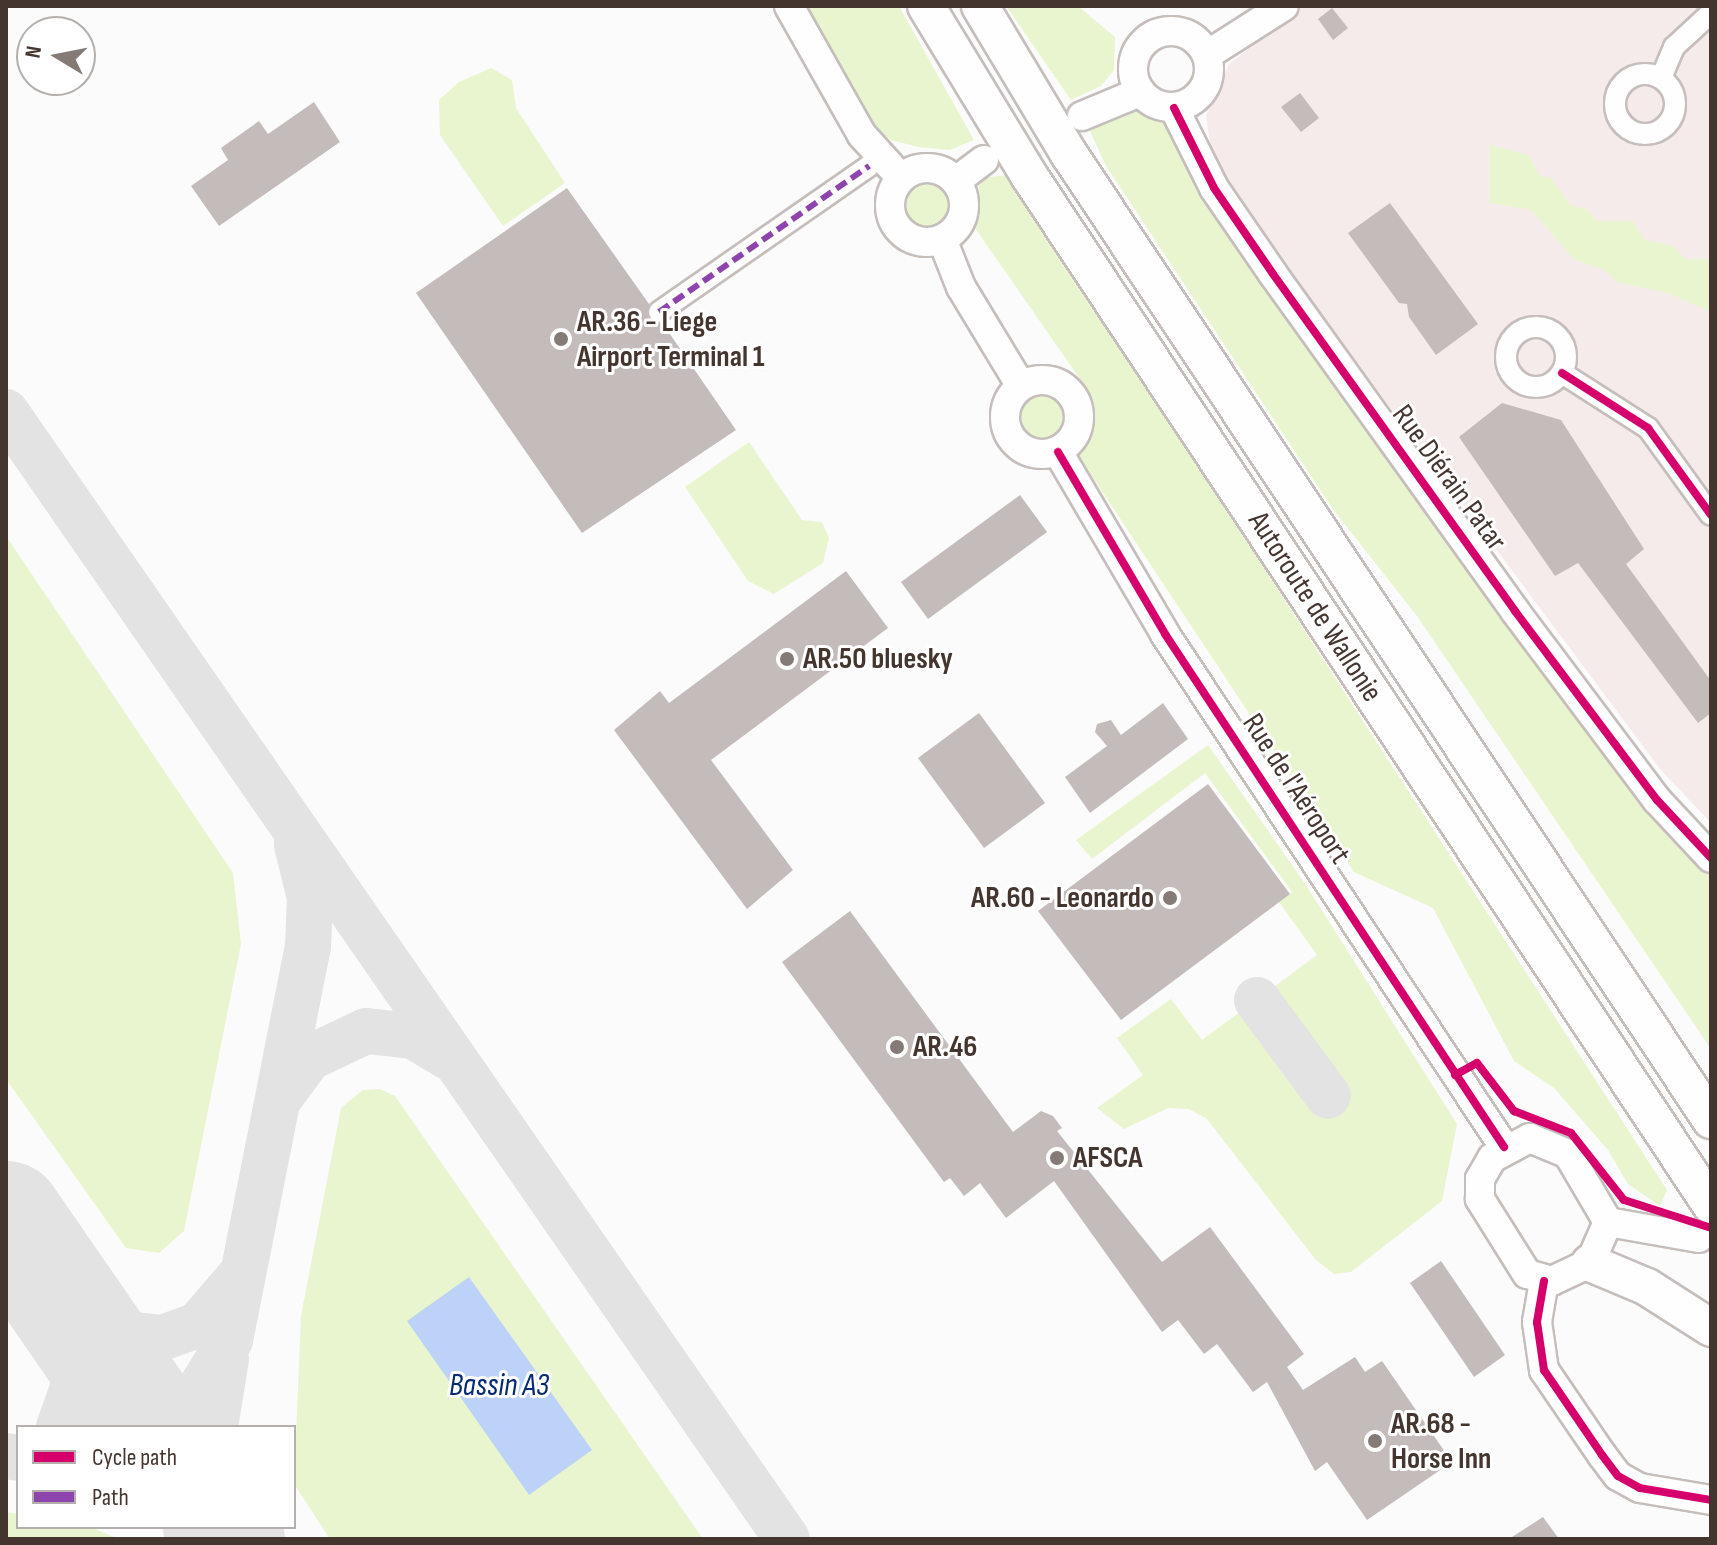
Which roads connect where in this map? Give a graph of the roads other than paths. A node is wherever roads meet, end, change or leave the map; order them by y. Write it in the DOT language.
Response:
graph roads {
  1 [pos="789,6"];
  2 [pos="926,6"];
  3 [pos="980,6"];
  4 [pos="1284,6"];
  5 [pos="1711,13"];
  6 [pos="1207,55"];
  7 [pos="1661,78"];
  8 [pos="1140,92"];
  9 [pos="1185,103"];
  10 [pos="1082,116"];
  11 [pos="984,160"];
  12 [pos="869,166"];
  13 [pos="901,178"];
  14 [pos="956,181"];
  15 [pos="942,239"];
  16 [pos="659,312"];
  17 [pos="1562,373"];
  18 [pos="1021,386"];
  19 [pos="1058,452"];
  20 [pos="1711,515"];
  21 [pos="1657,800"];
  22 [pos="1711,837"];
  23 [pos="1711,858"];
  24 [pos="1680,1073"];
  25 [pos="1711,1093"];
  26 [pos="1711,1120"];
  27 [pos="1504,1147"];
  28 [pos="1705,1221"];
  29 [pos="1608,1222"];
  30 [pos="1590,1263"];
  31 [pos="1544,1281"];
  32 [pos="1711,1328"];
  33 [pos="1711,1500"];
  1 -- 13 [label="street"];
  2 -- 28 [label="highway, Autoroute de Wallonie"];
  3 -- 24 [label="highway, Autoroute de Wallonie"];
  4 -- 6 [label="street"];
  5 -- 7 [label="street"];
  6 -- 8 [label="street"];
  6 -- 9 [label="street"];
  8 -- 9 [label="street"];
  8 -- 10 [label="street"];
  9 -- 21 [label="street, Rue Diérain Patar"];
  11 -- 14 [label="street"];
  12 -- 16 [label="street"];
  13 -- 14 [label="street"];
  13 -- 15 [label="street"];
  14 -- 15 [label="street"];
  15 -- 18 [label="street"];
  17 -- 20 [label="street"];
  18 -- 19 [label="street"];
  18 -- 19 [label="street"];
  19 -- 27 [label="street, Rue de l'Aéroport"];
  21 -- 22 [label="street"];
  21 -- 23 [label="street, Rue Diérain Patar"];
  24 -- 25 [label="highway"];
  24 -- 26 [label="highway, Autoroute de Wallonie"];
  27 -- 29 [label="street"];
  27 -- 31 [label="street"];
  28 -- 29 [label="street"];
  29 -- 30 [label="street"];
  30 -- 31 [label="street"];
  30 -- 32 [label="highway"];
  31 -- 33 [label="street"];
}
